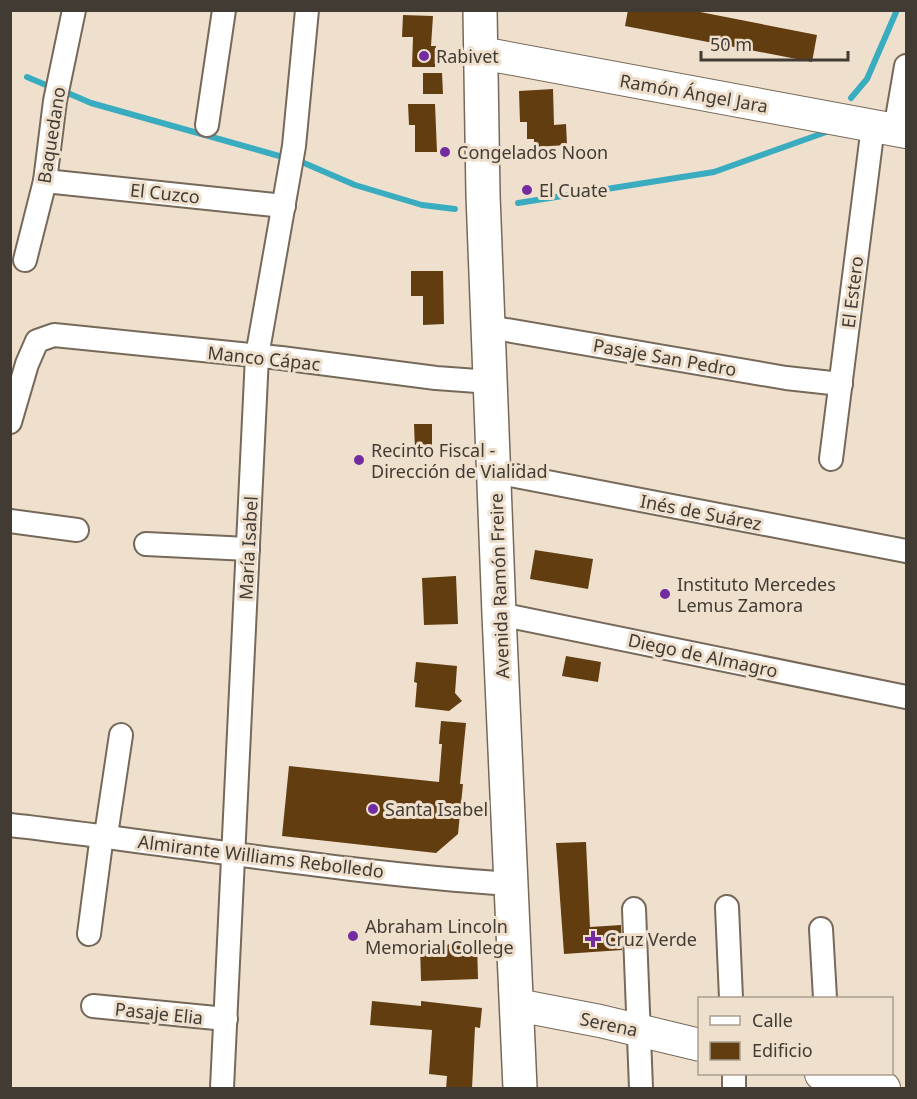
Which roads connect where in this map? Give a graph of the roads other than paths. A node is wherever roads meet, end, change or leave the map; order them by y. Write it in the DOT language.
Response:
graph roads {
  1 [pos="74,10"];
  2 [pos="224,10"];
  3 [pos="307,10"];
  4 [pos="480,10"];
  5 [pos="481,53"];
  6 [pos="906,66"];
  7 [pos="207,125"];
  8 [pos="891,129"];
  9 [pos="45,181"];
  10 [pos="284,206"];
  11 [pos="25,260"];
  12 [pos="489,327"];
  13 [pos="257,356"];
  14 [pos="491,382"];
  15 [pos="841,384"];
  16 [pos="10,422"];
  17 [pos="831,459"];
  18 [pos="495,472"];
  19 [pos="10,521"];
  20 [pos="77,530"];
  21 [pos="146,544"];
  22 [pos="248,549"];
  23 [pos="906,551"];
  24 [pos="499,614"];
  25 [pos="906,697"];
  26 [pos="121,735"];
  27 [pos="10,825"];
  28 [pos="104,835"];
  29 [pos="234,854"];
  30 [pos="511,884"];
  31 [pos="727,907"];
  32 [pos="634,909"];
  33 [pos="820,929"];
  34 [pos="89,934"];
  35 [pos="730,997"];
  36 [pos="825,997"];
  37 [pos="517,1005"];
  38 [pos="93,1006"];
  39 [pos="226,1019"];
  40 [pos="638,1030"];
  41 [pos="698,1045"];
  42 [pos="827,1078"];
  43 [pos="222,1089"];
  44 [pos="520,1089"];
  45 [pos="641,1089"];
  46 [pos="884,1089"];
  1 -- 9 [label="street, Baquedano"];
  2 -- 7 [label="street"];
  3 -- 10 [label="street, María Isabel"];
  4 -- 5 [label="main road, Avenida Ramón Freire"];
  5 -- 8 [label="main road, Ramón Ángel Jara"];
  5 -- 12 [label="main road, Avenida Ramón Freire"];
  6 -- 8 [label="street, El Estero"];
  8 -- 15 [label="street, El Estero"];
  9 -- 10 [label="street, El Cuzco"];
  9 -- 11 [label="street, Baquedano"];
  10 -- 13 [label="street, María Isabel"];
  12 -- 14 [label="main road, Avenida Ramón Freire"];
  12 -- 15 [label="street, Pasaje San Pedro"];
  13 -- 14 [label="street, Manco Cápac"];
  13 -- 16 [label="street, Manco Cápac"];
  13 -- 22 [label="street, María Isabel"];
  14 -- 18 [label="main road, Avenida Ramón Freire"];
  15 -- 17 [label="street, El Estero"];
  18 -- 23 [label="street, Inés de Suárez"];
  18 -- 24 [label="main road, Avenida Ramón Freire"];
  19 -- 20 [label="street"];
  21 -- 22 [label="street"];
  22 -- 29 [label="street, María Isabel"];
  24 -- 25 [label="street, Diego de Almagro"];
  24 -- 30 [label="main road, Avenida Ramón Freire"];
  26 -- 28 [label="street"];
  27 -- 28 [label="street, Almirante Williams Rebolledo"];
  28 -- 29 [label="street, Almirante Williams Rebolledo"];
  28 -- 34 [label="street"];
  29 -- 30 [label="street, Almirante Williams Rebolledo"];
  29 -- 39 [label="street, María Isabel"];
  30 -- 37 [label="main road, Avenida Ramón Freire"];
  31 -- 35 [label="street"];
  32 -- 40 [label="street"];
  33 -- 36 [label="street"];
  37 -- 40 [label="main road, Serena"];
  37 -- 44 [label="main road, Avenida Ramón Freire"];
  38 -- 39 [label="street, Pasaje Elia"];
  39 -- 43 [label="street, María Isabel"];
  40 -- 41 [label="main road, Serena"];
  40 -- 45 [label="street"];
  42 -- 46 [label="main road"];
}
